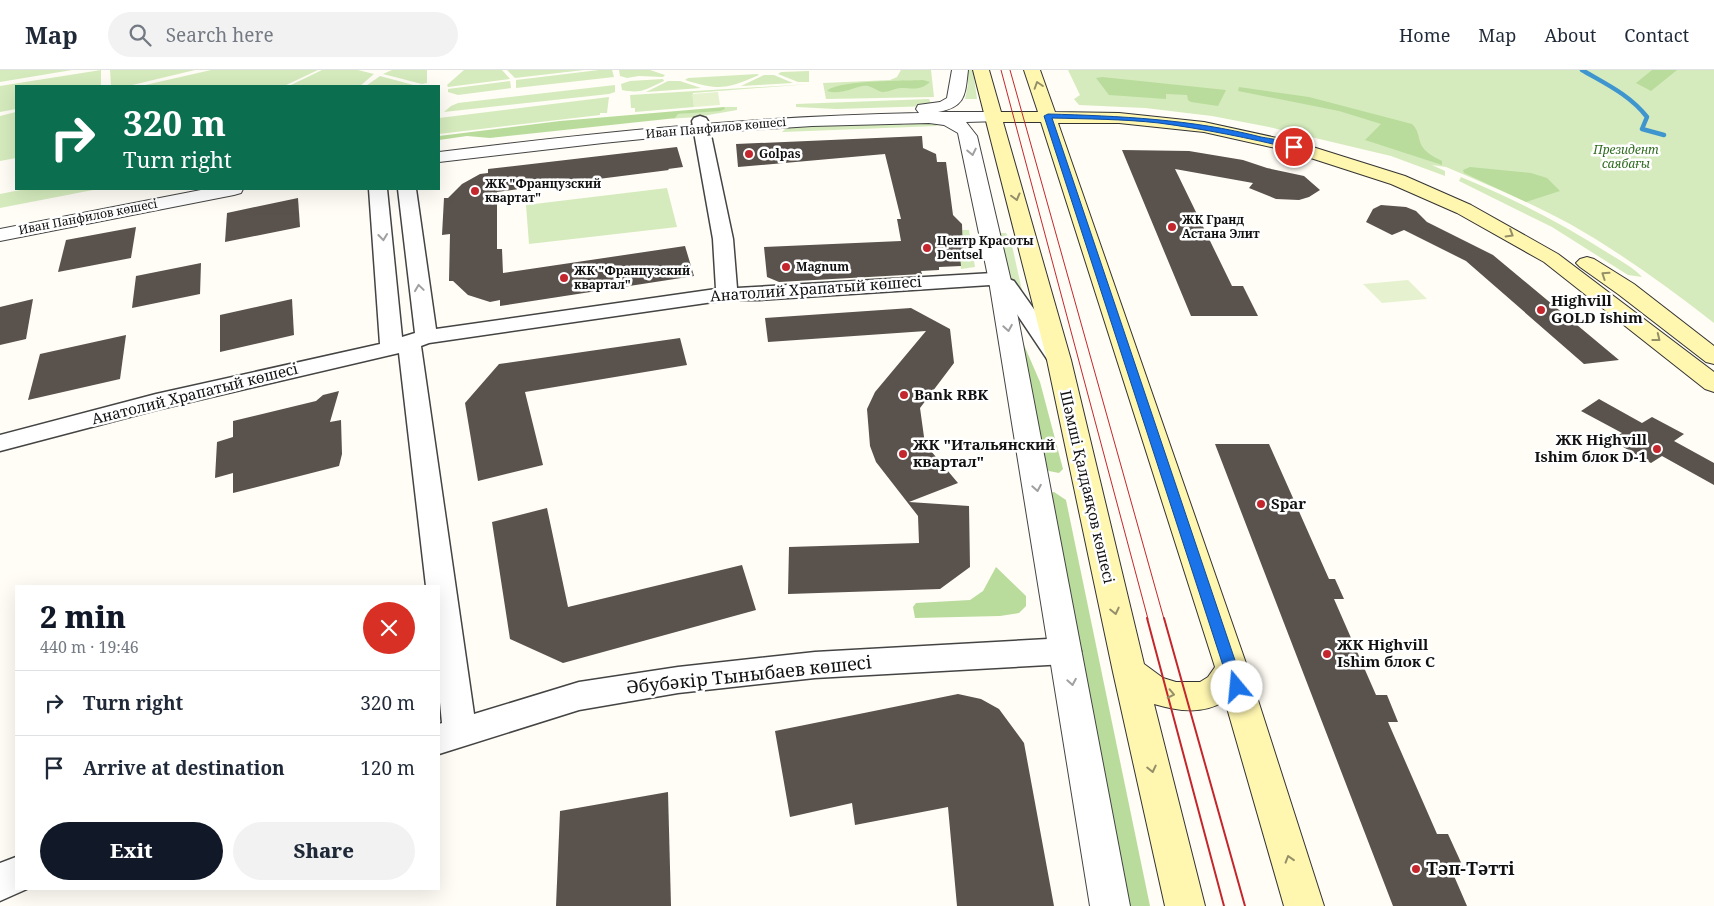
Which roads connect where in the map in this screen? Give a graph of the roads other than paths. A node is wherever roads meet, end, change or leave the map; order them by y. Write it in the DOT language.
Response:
graph roads {
  1 [pos="960,70"];
  2 [pos="981,70"];
  3 [pos="1032,70"];
  4 [pos="1046,112"];
  5 [pos="924,113"];
  6 [pos="993,113"];
  7 [pos="701,124"];
  8 [pos="440,150"];
  9 [pos="440,157"];
  10 [pos="185,190"];
  11 [pos="229,190"];
  12 [pos="378,190"];
  13 [pos="407,190"];
  14 [pos="0,227"];
  15 [pos="0,235"];
  16 [pos="1000,281"];
  17 [pos="727,294"];
  18 [pos="409,342"];
  19 [pos="1714,357"];
  20 [pos="1059,360"];
  21 [pos="1714,384"];
  22 [pos="0,444"];
  23 [pos="434,585"];
  24 [pos="440,640"];
  25 [pos="1066,651"];
  26 [pos="1232,669"];
  27 [pos="1129,672"];
  28 [pos="450,736"];
  29 [pos="15,875"];
  30 [pos="0,882"];
  31 [pos="1110,906"];
  32 [pos="1185,906"];
  33 [pos="1304,906"];
  1 -- 5 [label="street"];
  2 -- 6 [label="main road, Шәмші Қалдаяқов көшесі"];
  4 -- 3 [label="main road, one-way"];
  4 -- 6 [label="main road"];
  19 -- 4 [label="main road, one-way"];
  4 -- 21 [label="main road, one-way"];
  4 -- 26 [label="main road"];
  5 -- 6 [label="street, Иван Панфилов көшесі"];
  5 -- 7 [label="street, Иван Панфилов көшесі"];
  5 -- 16 [label="street, one-way"];
  6 -- 20 [label="main road, Шәмші Қалдаяқов көшесі, one-way"];
  7 -- 8 [label="street, Иван Панфилов көшесі"];
  7 -- 9 [label="street, Иван Панфилов көшесі"];
  7 -- 17 [label="street"];
  10 -- 14 [label="street, Иван Панфилов көшесі"];
  11 -- 15 [label="street, Иван Панфилов көшесі"];
  12 -- 18 [label="street, one-way"];
  18 -- 13 [label="street, one-way"];
  16 -- 17 [label="street, Анатолий Храпатый көшесі"];
  16 -- 20 [label="street"];
  16 -- 25 [label="street, one-way"];
  17 -- 18 [label="street, Анатолий Храпатый көшесі"];
  18 -- 22 [label="street, Анатолий Храпатый көшесі"];
  18 -- 23 [label="street"];
  20 -- 27 [label="main road, Шәмші Қалдаяқов көшесі, one-way"];
  24 -- 28 [label="street"];
  25 -- 28 [label="street, Әбубәкір Тыныбаев көшесі"];
  25 -- 31 [label="street, one-way"];
  27 -- 26 [label="main road, one-way"];
  33 -- 26 [label="main road, one-way"];
  27 -- 32 [label="main road, Шәмші Қалдаяқов көшесі, one-way"];
  29 -- 30 [label="street"];
}
